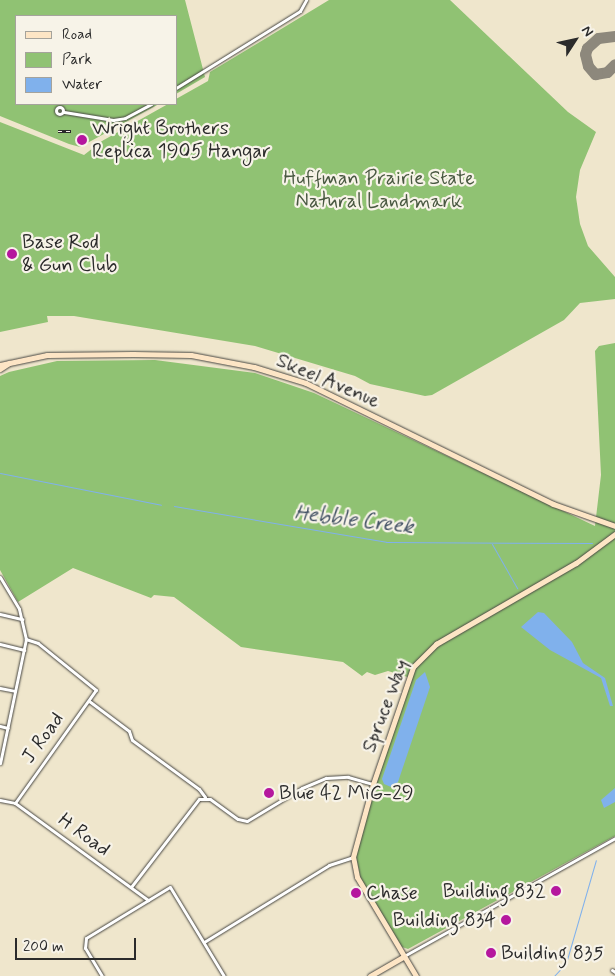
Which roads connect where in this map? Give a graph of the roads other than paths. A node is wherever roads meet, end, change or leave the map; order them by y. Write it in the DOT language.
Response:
graph roads {
  1 [pos="306,0"];
  2 [pos="178,87"];
  3 [pos="149,105"];
  4 [pos="64,112"];
  5 [pos="9,363"];
  6 [pos="0,365"];
  7 [pos="0,369"];
  8 [pos="615,526"];
  9 [pos="615,534"];
  10 [pos="0,577"];
  11 [pos="0,614"];
  12 [pos="22,620"];
  13 [pos="26,639"];
  14 [pos="0,644"];
  15 [pos="24,650"];
  16 [pos="0,688"];
  17 [pos="15,691"];
  18 [pos="89,701"];
  19 [pos="0,726"];
  20 [pos="8,728"];
  21 [pos="0,763"];
  22 [pos="373,784"];
  23 [pos="204,797"];
  24 [pos="0,800"];
  25 [pos="14,803"];
  26 [pos="615,838"];
  27 [pos="353,857"];
  28 [pos="131,887"];
  29 [pos="148,900"];
  30 [pos="204,942"];
  31 [pos="403,956"];
  32 [pos="102,976"];
  33 [pos="224,976"];
  34 [pos="370,976"];
  35 [pos="416,976"];
  1 -- 2 [label="street"];
  3 -- 4 [label="street"];
  5 -- 6 [label="street, Skeel Avenue"];
  5 -- 7 [label="street, Skeel Avenue"];
  5 -- 8 [label="street, Skeel Avenue"];
  9 -- 22 [label="street, Spruce Way"];
  10 -- 12 [label="street"];
  11 -- 12 [label="street"];
  12 -- 13 [label="street"];
  13 -- 15 [label="street"];
  13 -- 18 [label="street, J Road"];
  14 -- 15 [label="street"];
  15 -- 17 [label="street"];
  16 -- 17 [label="street"];
  17 -- 20 [label="street"];
  18 -- 23 [label="street"];
  18 -- 25 [label="street, J Road"];
  19 -- 20 [label="street"];
  20 -- 21 [label="street"];
  22 -- 23 [label="street"];
  22 -- 27 [label="street, Spruce Way"];
  23 -- 28 [label="street"];
  24 -- 25 [label="street, H Road"];
  25 -- 28 [label="street, H Road"];
  26 -- 31 [label="street"];
  27 -- 30 [label="street"];
  27 -- 31 [label="street"];
  28 -- 29 [label="street, H Road"];
  29 -- 30 [label="street"];
  29 -- 32 [label="street"];
  30 -- 33 [label="street"];
  31 -- 34 [label="street"];
  31 -- 35 [label="street"];
}
